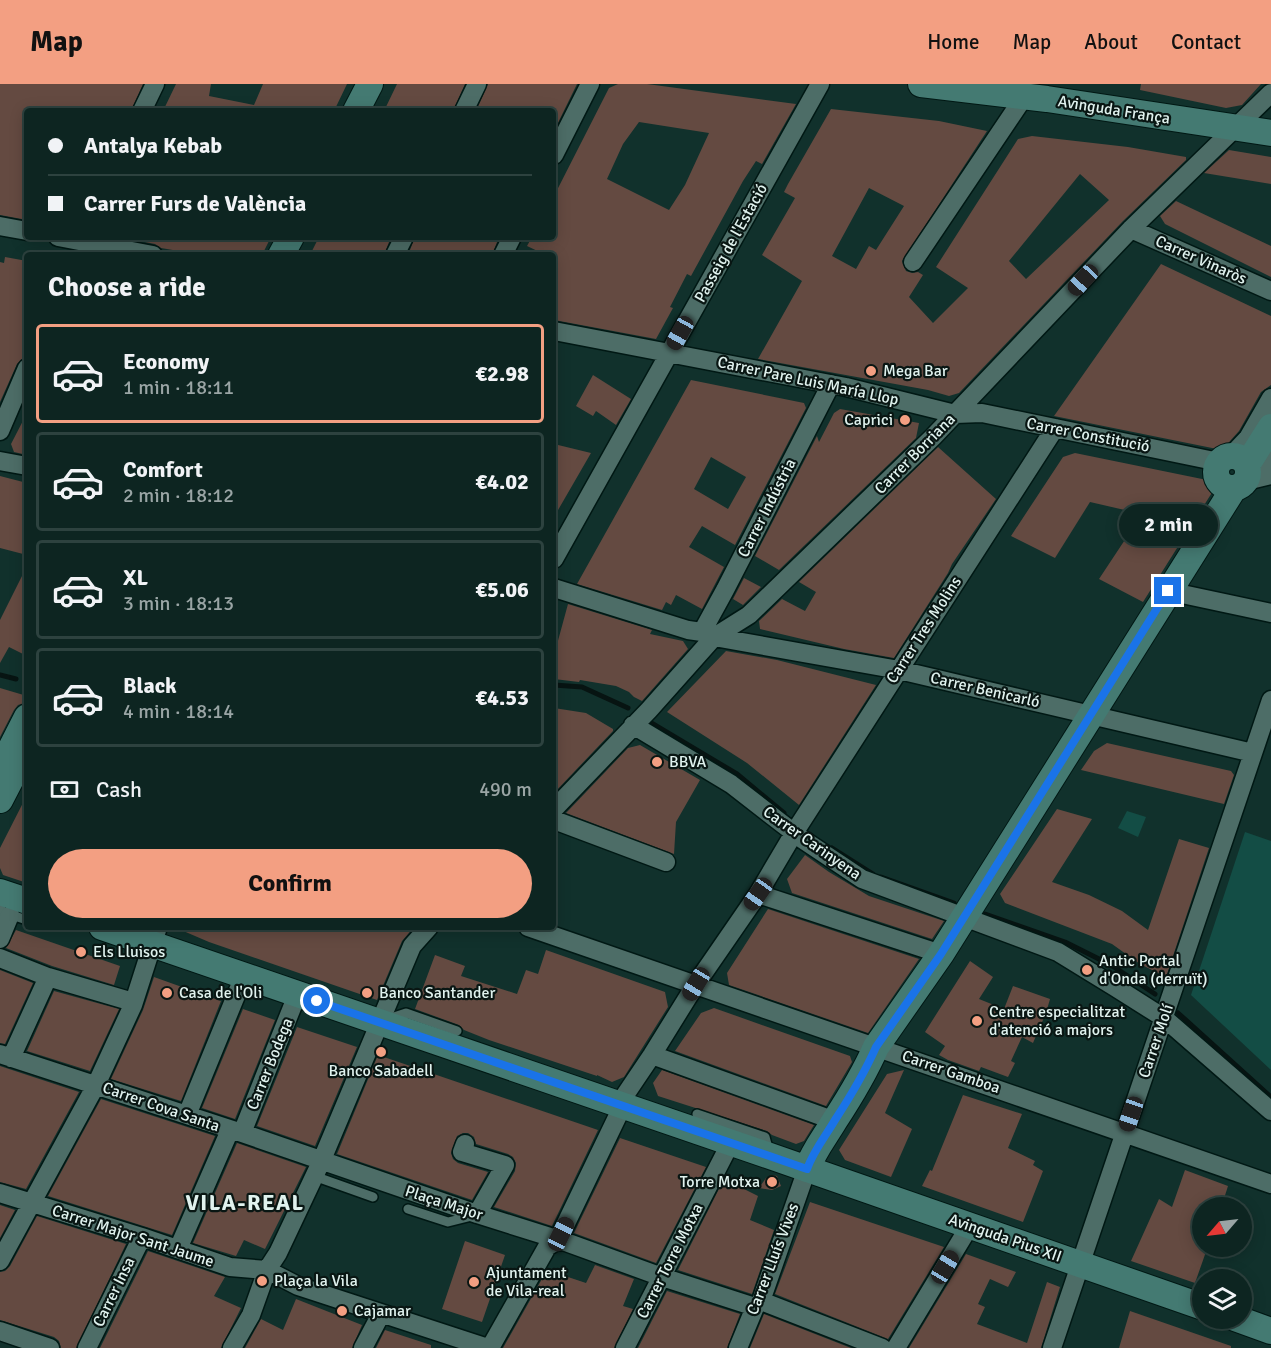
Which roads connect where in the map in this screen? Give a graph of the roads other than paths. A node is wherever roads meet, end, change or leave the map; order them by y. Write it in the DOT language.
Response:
graph roads {
  1 [pos="155,84"];
  2 [pos="357,84"];
  3 [pos="370,84"];
  4 [pos="477,84"];
  5 [pos="590,84"];
  6 [pos="820,84"];
  7 [pos="921,84"];
  8 [pos="1027,90"];
  9 [pos="1271,93"];
  10 [pos="143,108"];
  11 [pos="345,108"];
  12 [pos="358,108"];
  13 [pos="465,108"];
  14 [pos="1251,122"];
  15 [pos="1271,133"];
  16 [pos="556,152"];
  17 [pos="0,226"];
  18 [pos="1131,229"];
  19 [pos="24,230"];
  20 [pos="80,244"];
  21 [pos="133,252"];
  22 [pos="913,262"];
  23 [pos="1271,291"];
  24 [pos="556,331"];
  25 [pos="669,353"];
  26 [pos="24,375"];
  27 [pos="831,384"];
  28 [pos="1271,398"];
  29 [pos="956,414"];
  30 [pos="1054,428"];
  31 [pos="0,430"];
  32 [pos="1254,460"];
  33 [pos="0,461"];
  34 [pos="24,465"];
  35 [pos="556,554"];
  36 [pos="556,589"];
  37 [pos="725,590"];
  38 [pos="1168,591"];
  39 [pos="1271,613"];
  40 [pos="749,615"];
  41 [pos="708,634"];
  42 [pos="899,670"];
  43 [pos="1271,700"];
  44 [pos="1090,715"];
  45 [pos="633,725"];
  46 [pos="23,749"];
  47 [pos="1253,753"];
  48 [pos="0,769"];
  49 [pos="0,800"];
  50 [pos="556,807"];
  51 [pos="556,821"];
  52 [pos="794,833"];
  53 [pos="666,862"];
  54 [pos="758,894"];
  55 [pos="13,907"];
  56 [pos="963,917"];
  57 [pos="122,930"];
  58 [pos="426,930"];
  59 [pos="537,930"];
  60 [pos="155,935"];
  61 [pos="0,939"];
  62 [pos="941,954"];
  63 [pos="0,958"];
  64 [pos="244,975"];
  65 [pos="48,977"];
  66 [pos="696,984"];
  67 [pos="297,995"];
  68 [pos="133,1003"];
  69 [pos="1164,1018"];
  70 [pos="380,1022"];
  71 [pos="457,1031"];
  72 [pos="876,1047"];
  73 [pos="5,1056"];
  74 [pos="652,1056"];
  75 [pos="96,1085"];
  76 [pos="621,1105"];
  77 [pos="1271,1111"];
  78 [pos="697,1114"];
  79 [pos="187,1115"];
  80 [pos="835,1121"];
  81 [pos="236,1132"];
  82 [pos="1125,1133"];
  83 [pos="731,1142"];
  84 [pos="465,1144"];
  85 [pos="770,1156"];
  86 [pos="317,1169"];
  87 [pos="807,1169"];
  88 [pos="1271,1184"];
  89 [pos="0,1193"];
  90 [pos="374,1197"];
  91 [pos="33,1204"];
  92 [pos="408,1209"];
  93 [pos="477,1214"];
  94 [pos="969,1227"];
  95 [pos="142,1237"];
  96 [pos="558,1240"];
  97 [pos="178,1249"];
  98 [pos="0,1261"];
  99 [pos="1081,1264"];
  100 [pos="267,1270"];
  101 [pos="662,1277"];
  102 [pos="1192,1303"];
  103 [pos="758,1304"];
  104 [pos="381,1314"];
  105 [pos="1252,1324"];
  106 [pos="0,1331"];
  107 [pos="1271,1331"];
  108 [pos="50,1348"];
  109 [pos="87,1348"];
  110 [pos="232,1348"];
  111 [pos="363,1348"];
  112 [pos="489,1348"];
  113 [pos="625,1348"];
  114 [pos="738,1348"];
  115 [pos="882,1348"];
  116 [pos="896,1348"];
  117 [pos="1052,1348"];
  1 -- 10 [label="street"];
  2 -- 11 [label="main road"];
  3 -- 12 [label="main road"];
  4 -- 13 [label="street"];
  5 -- 16 [label="street"];
  6 -- 25 [label="street, Passeig de l'Estació"];
  7 -- 8 [label="main road, Avinguda França"];
  8 -- 14 [label="main road, Avinguda França"];
  8 -- 22 [label="street"];
  9 -- 14 [label="street, Carrer Borriana"];
  14 -- 15 [label="main road, Avinguda França"];
  14 -- 18 [label="street, Carrer Borriana"];
  17 -- 19 [label="street"];
  18 -- 23 [label="street, Carrer Vinaròs"];
  18 -- 29 [label="street, Carrer Borriana"];
  20 -- 21 [label="street"];
  24 -- 25 [label="street, Carrer Pare Luis María Llop"];
  25 -- 27 [label="street, Carrer Pare Luis María Llop"];
  25 -- 35 [label="street, Passeig de l'Estació"];
  26 -- 31 [label="street"];
  27 -- 29 [label="street, Carrer Pare Luis María Llop"];
  27 -- 37 [label="street, Carrer Indústria"];
  28 -- 32 [label="street"];
  29 -- 30 [label="street, Carrer Constitució"];
  29 -- 40 [label="street, Carrer Borriana"];
  30 -- 32 [label="street, Carrer Constitució"];
  30 -- 42 [label="street, Carrer Tres Molins"];
  32 -- 38 [label="main road"];
  33 -- 34 [label="street"];
  36 -- 41 [label="street, Carrer Benicarló"];
  37 -- 40 [label="street"];
  37 -- 41 [label="street, Carrer Indústria"];
  38 -- 39 [label="street"];
  38 -- 44 [label="main road"];
  40 -- 41 [label="street, Carrer Borriana"];
  41 -- 42 [label="street, Carrer Benicarló"];
  41 -- 45 [label="street, Carrer Borriana"];
  42 -- 44 [label="street, Carrer Benicarló"];
  42 -- 52 [label="street, Carrer Tres Molins"];
  43 -- 47 [label="street, Carrer Molí"];
  44 -- 47 [label="street, Carrer Benicarló"];
  44 -- 56 [label="main road"];
  45 -- 50 [label="street, Carrer Borriana"];
  45 -- 52 [label="street, Carrer Carinyena"];
  46 -- 48 [label="main road"];
  46 -- 49 [label="main road"];
  47 -- 69 [label="street, Carrer Molí"];
  51 -- 53 [label="street"];
  52 -- 54 [label="street, Carrer Tres Molins"];
  52 -- 56 [label="street, Carrer Carinyena"];
  54 -- 62 [label="street"];
  54 -- 66 [label="street, Carrer Tres Molins"];
  55 -- 61 [label="street"];
  56 -- 62 [label="main road"];
  56 -- 69 [label="street, Carrer Carinyena"];
  57 -- 60 [label="main road, Avinguda Pius XII"];
  58 -- 70 [label="street"];
  59 -- 66 [label="street, Carrer Gamboa"];
  60 -- 64 [label="main road, Avinguda Pius XII"];
  60 -- 68 [label="street"];
  62 -- 72 [label="main road"];
  63 -- 65 [label="street"];
  64 -- 67 [label="main road, Avinguda Pius XII"];
  64 -- 79 [label="street"];
  65 -- 68 [label="street"];
  65 -- 73 [label="street"];
  66 -- 72 [label="street, Carrer Gamboa"];
  66 -- 74 [label="street, Carrer Tres Molins"];
  67 -- 70 [label="main road, Avinguda Pius XII"];
  67 -- 81 [label="street, Carrer Bodega"];
  68 -- 75 [label="street"];
  69 -- 77 [label="street, Carrer Carinyena"];
  69 -- 82 [label="street, Carrer Molí"];
  70 -- 71 [label="lane"];
  70 -- 76 [label="main road, Avinguda Pius XII"];
  70 -- 86 [label="street"];
  72 -- 80 [label="main road"];
  72 -- 82 [label="street, Carrer Gamboa"];
  73 -- 75 [label="street, Carrer Cova Santa"];
  74 -- 76 [label="street, Carrer Tres Molins"];
  74 -- 80 [label="street"];
  75 -- 79 [label="street, Carrer Cova Santa"];
  75 -- 91 [label="street"];
  76 -- 83 [label="main road, Avinguda Pius XII"];
  76 -- 96 [label="street, Carrer Tres Molins"];
  78 -- 85 [label="lane"];
  79 -- 81 [label="street, Carrer Cova Santa"];
  80 -- 87 [label="main road"];
  81 -- 86 [label="street, Carrer Cova Santa"];
  81 -- 97 [label="street, Carrer Bodega"];
  82 -- 88 [label="street, Carrer Gamboa"];
  82 -- 99 [label="street, Carrer Molí"];
  83 -- 85 [label="main road, Avinguda Pius XII"];
  83 -- 101 [label="street, Carrer Torre Motxa"];
  84 -- 93 [label="street"];
  85 -- 87 [label="main road, Avinguda Pius XII"];
  86 -- 90 [label="lane"];
  86 -- 93 [label="street, Plaça Major"];
  86 -- 100 [label="street"];
  87 -- 94 [label="main road, Avinguda Pius XII"];
  87 -- 103 [label="street, Carrer Lluís Vives"];
  89 -- 91 [label="street, Carrer Major Sant Jaume"];
  91 -- 95 [label="street, Carrer Major Sant Jaume"];
  91 -- 98 [label="street"];
  92 -- 93 [label="lane"];
  93 -- 96 [label="street, Plaça Major"];
  94 -- 99 [label="main road, Avinguda Pius XII"];
  94 -- 116 [label="street"];
  95 -- 97 [label="street, Carrer Major Sant Jaume"];
  95 -- 109 [label="street, Carrer Insa"];
  96 -- 101 [label="street, Plaça Major"];
  96 -- 112 [label="street"];
  97 -- 100 [label="street, Carrer Major Sant Jaume"];
  99 -- 102 [label="main road, Avinguda Pius XII"];
  99 -- 117 [label="street, Carrer Molí"];
  100 -- 104 [label="street"];
  100 -- 110 [label="street"];
  101 -- 103 [label="street, Plaça Major"];
  101 -- 113 [label="street, Carrer Torre Motxa"];
  103 -- 114 [label="street, Carrer Lluís Vives"];
  103 -- 115 [label="street, Plaça Major"];
  104 -- 111 [label="street"];
  104 -- 112 [label="street"];
  105 -- 107 [label="main road"];
  106 -- 108 [label="street"];
}
